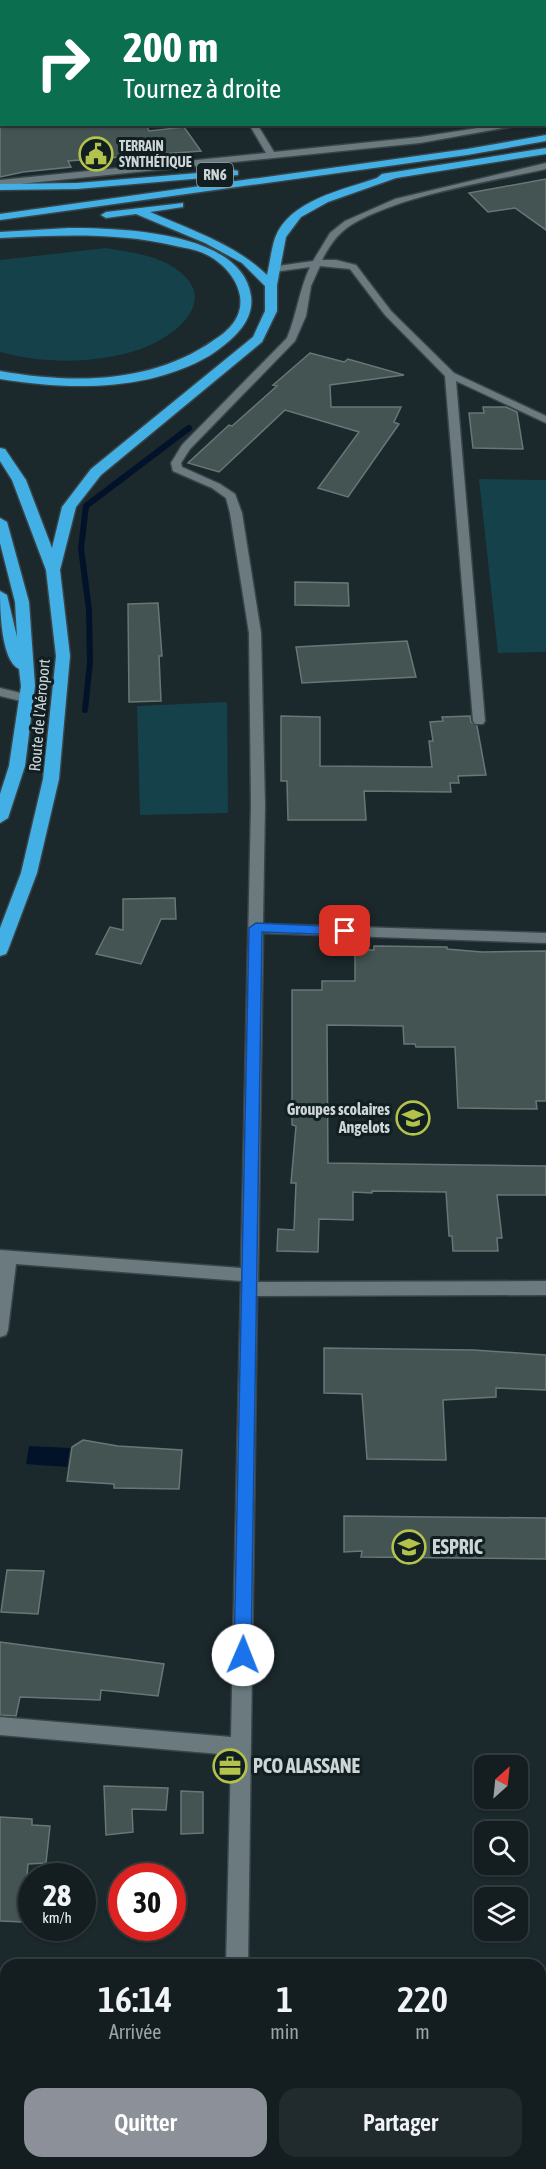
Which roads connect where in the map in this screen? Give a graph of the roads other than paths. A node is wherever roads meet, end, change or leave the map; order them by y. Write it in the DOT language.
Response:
graph roads {
  1 [pos="254,126"];
  2 [pos="509,126"];
  3 [pos="546,138"];
  4 [pos="546,151"];
  5 [pos="270,153"];
  6 [pos="430,157"];
  7 [pos="546,166"];
  8 [pos="392,176"];
  9 [pos="0,185"];
  10 [pos="264,192"];
  11 [pos="196,202"];
  12 [pos="101,204"];
  13 [pos="139,211"];
  14 [pos="0,217"];
  15 [pos="94,217"];
  16 [pos="71,219"];
  17 [pos="0,230"];
  18 [pos="0,235"];
  19 [pos="316,262"];
  20 [pos="274,269"];
  21 [pos="271,285"];
  22 [pos="0,375"];
  23 [pos="450,375"];
  24 [pos="546,420"];
  25 [pos="0,452"];
  26 [pos="0,522"];
  27 [pos="53,570"];
  28 [pos="0,595"];
  29 [pos="0,692"];
  30 [pos="27,692"];
  31 [pos="479,721"];
  32 [pos="0,818"];
  33 [pos="256,928"];
  34 [pos="546,938"];
  35 [pos="0,950"];
  36 [pos="4,1257"];
  37 [pos="249,1282"];
  38 [pos="546,1288"];
  39 [pos="0,1330"];
  40 [pos="0,1726"];
  41 [pos="241,1747"];
  42 [pos="237,1959"];
  1 -- 5 [label="street"];
  2 -- 5 [label="street"];
  3 -- 6 [label="highway"];
  4 -- 8 [label="highway"];
  5 -- 9 [label="street"];
  6 -- 9 [label="highway, RN6"];
  6 -- 12 [label="highway"];
  7 -- 19 [label="street"];
  8 -- 10 [label="highway"];
  8 -- 20 [label="highway"];
  11 -- 13 [label="highway, RN6"];
  12 -- 13 [label="highway"];
  12 -- 14 [label="highway"];
  13 -- 15 [label="highway, RN6"];
  13 -- 21 [label="highway"];
  16 -- 17 [label="highway"];
  18 -- 22 [label="highway"];
  19 -- 20 [label="street"];
  19 -- 23 [label="street"];
  19 -- 33 [label="street"];
  20 -- 21 [label="highway"];
  21 -- 27 [label="highway"];
  23 -- 24 [label="street"];
  23 -- 31 [label="street"];
  25 -- 27 [label="highway, Route de l'Aéroport"];
  26 -- 30 [label="highway, Route de l'Aéroport"];
  27 -- 35 [label="highway, Route de l'Aéroport"];
  28 -- 30 [label="highway"];
  29 -- 30 [label="street"];
  30 -- 32 [label="highway, Route de l'Aéroport"];
  33 -- 34 [label="street"];
  33 -- 37 [label="street"];
  36 -- 37 [label="street"];
  36 -- 39 [label="street"];
  37 -- 38 [label="street"];
  37 -- 41 [label="street"];
  40 -- 41 [label="street"];
  41 -- 42 [label="street"];
}
